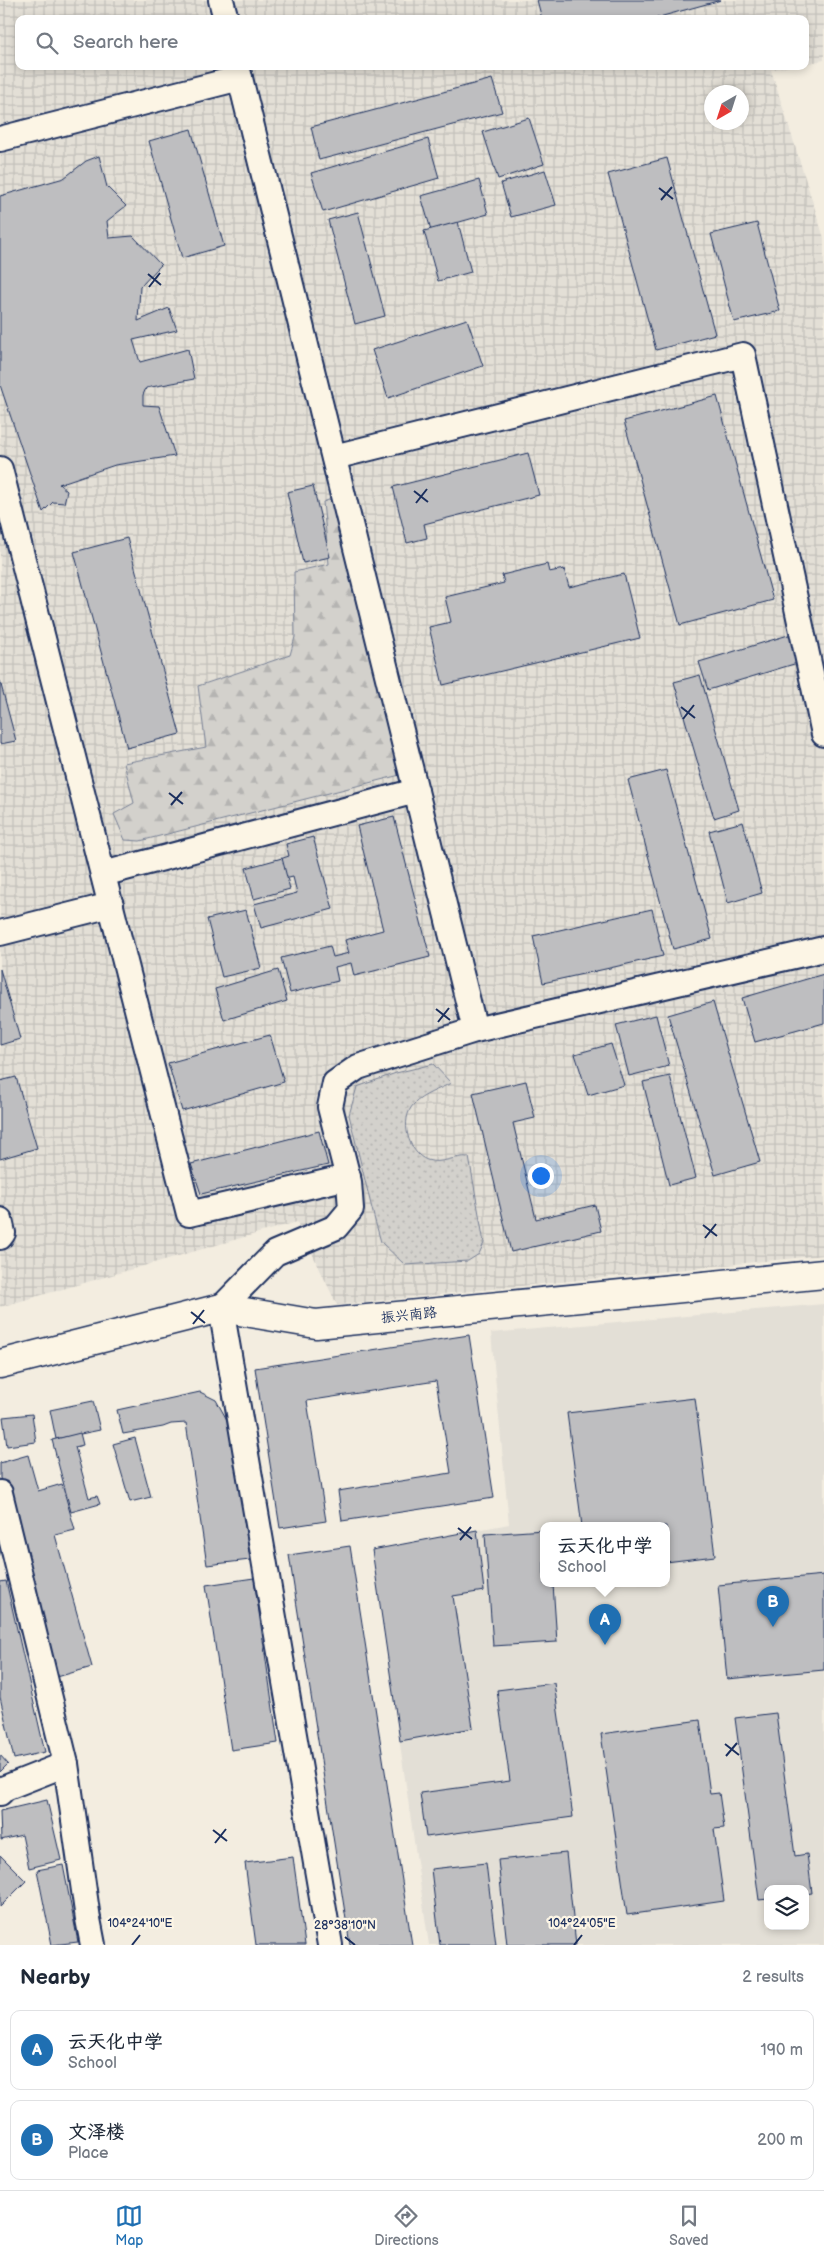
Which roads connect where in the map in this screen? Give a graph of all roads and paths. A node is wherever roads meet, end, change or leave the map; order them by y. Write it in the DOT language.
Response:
graph roads {
  1 [pos="221,0"];
  2 [pos="225,15"];
  3 [pos="239,72"];
  4 [pos="0,139"];
  5 [pos="334,457"];
  6 [pos="0,469"];
  7 [pos="824,734"];
  8 [pos="416,791"];
  9 [pos="102,874"];
  10 [pos="110,905"];
  11 [pos="0,933"];
  12 [pos="824,949"];
  13 [pos="475,1030"];
  14 [pos="348,1177"];
  15 [pos="0,1220"];
  16 [pos="0,1237"];
  17 [pos="824,1274"];
  18 [pos="221,1308"];
  19 [pos="0,1364"];
  20 [pos="0,1493"];
  21 [pos="66,1764"];
  22 [pos="0,1793"];
  23 [pos="93,1945"];
  24 [pos="330,1945"];
  1 -- 2 [label="street"];
  3 -- 4 [label="street"];
  3 -- 5 [label="street"];
  5 -- 7 [label="street"];
  5 -- 8 [label="street"];
  6 -- 9 [label="street"];
  8 -- 9 [label="street"];
  8 -- 13 [label="street"];
  9 -- 10 [label="street"];
  10 -- 11 [label="street"];
  10 -- 14 [label="street"];
  12 -- 13 [label="street"];
  13 -- 14 [label="street"];
  14 -- 18 [label="street"];
  15 -- 16 [label="street"];
  17 -- 18 [label="main road, 振兴南路"];
  18 -- 19 [label="main road, 振兴南路"];
  18 -- 24 [label="street"];
  20 -- 21 [label="street"];
  21 -- 22 [label="street"];
  21 -- 23 [label="street"];
}
